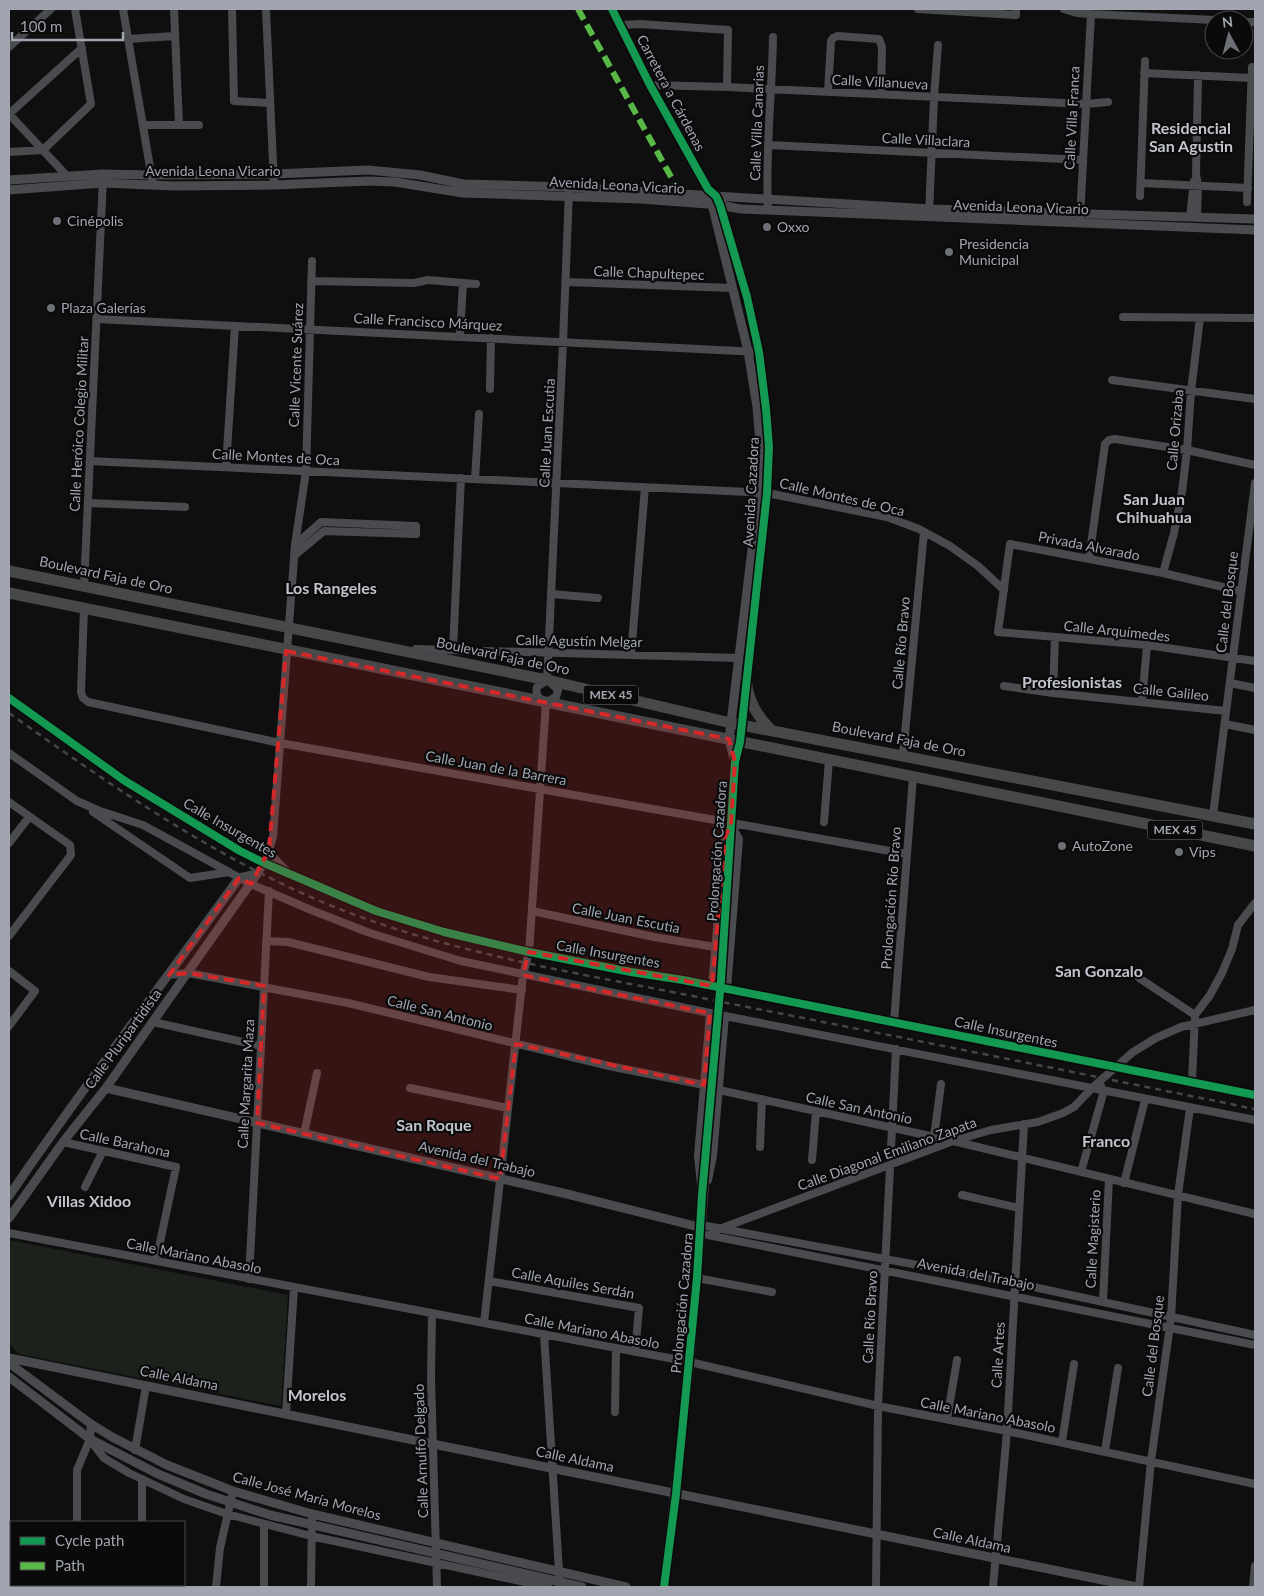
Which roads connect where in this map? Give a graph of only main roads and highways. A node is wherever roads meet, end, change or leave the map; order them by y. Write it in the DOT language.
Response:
graph roads {
  1 [pos="9,571"];
  2 [pos="9,594"];
  3 [pos="746,679"];
  4 [pos="771,730"];
  5 [pos="1098,793"];
  6 [pos="1094,813"];
  7 [pos="1255,824"];
  8 [pos="1255,846"];
  1 -- 4 [label="main road, Boulevard Faja de Oro / MEX 45"];
  2 -- 6 [label="main road, MEX 45"];
  3 -- 4 [label="main road"];
  4 -- 5 [label="main road, Boulevard Faja de Oro / MEX 45"];
  5 -- 6 [label="main road"];
  5 -- 7 [label="main road, Boulevard Faja de Oro / MEX 45"];
  6 -- 8 [label="main road, MEX 45"];
}
